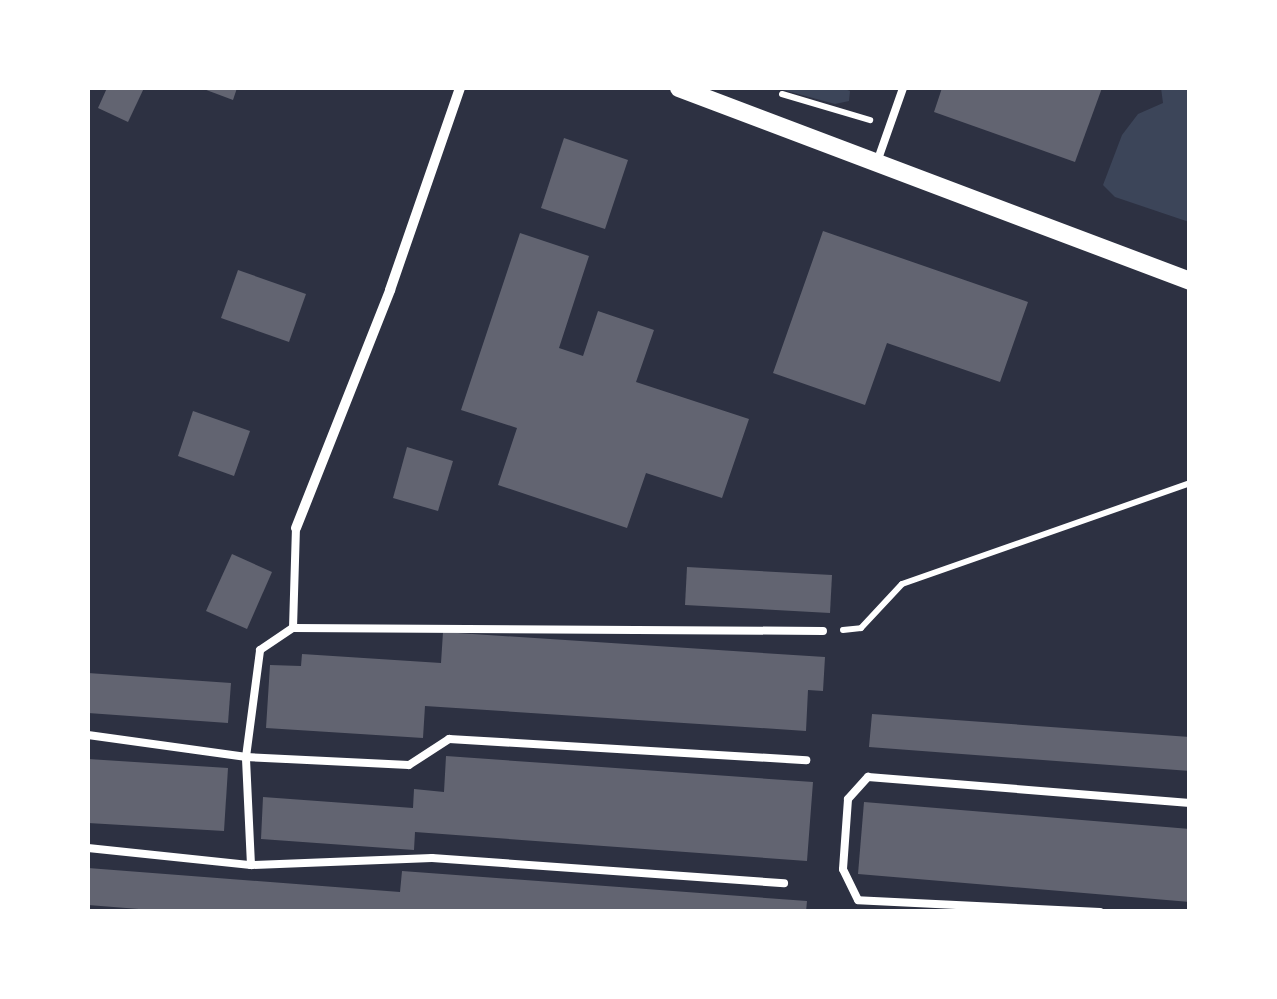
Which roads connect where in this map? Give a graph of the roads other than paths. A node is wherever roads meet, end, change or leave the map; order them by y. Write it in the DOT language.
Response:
graph roads {
  1 [pos="460,88"];
  2 [pos="679,88"];
  3 [pos="903,88"];
  4 [pos="877,162"];
  5 [pos="1190,281"];
  6 [pos="296,528"];
  7 [pos="293,628"];
  8 [pos="823,631"];
  9 [pos="88,735"];
  10 [pos="246,758"];
  11 [pos="806,760"];
  12 [pos="1190,802"];
  13 [pos="88,848"];
  14 [pos="251,865"];
  15 [pos="784,883"];
  16 [pos="1100,912"];
  1 -- 6 [label="street"];
  2 -- 4 [label="street"];
  3 -- 4 [label="lane"];
  4 -- 5 [label="street"];
  6 -- 7 [label="lane"];
  7 -- 8 [label="lane"];
  7 -- 10 [label="lane"];
  9 -- 10 [label="lane"];
  10 -- 11 [label="lane"];
  10 -- 14 [label="lane"];
  12 -- 16 [label="lane"];
  13 -- 14 [label="lane"];
  14 -- 15 [label="lane"];
}
